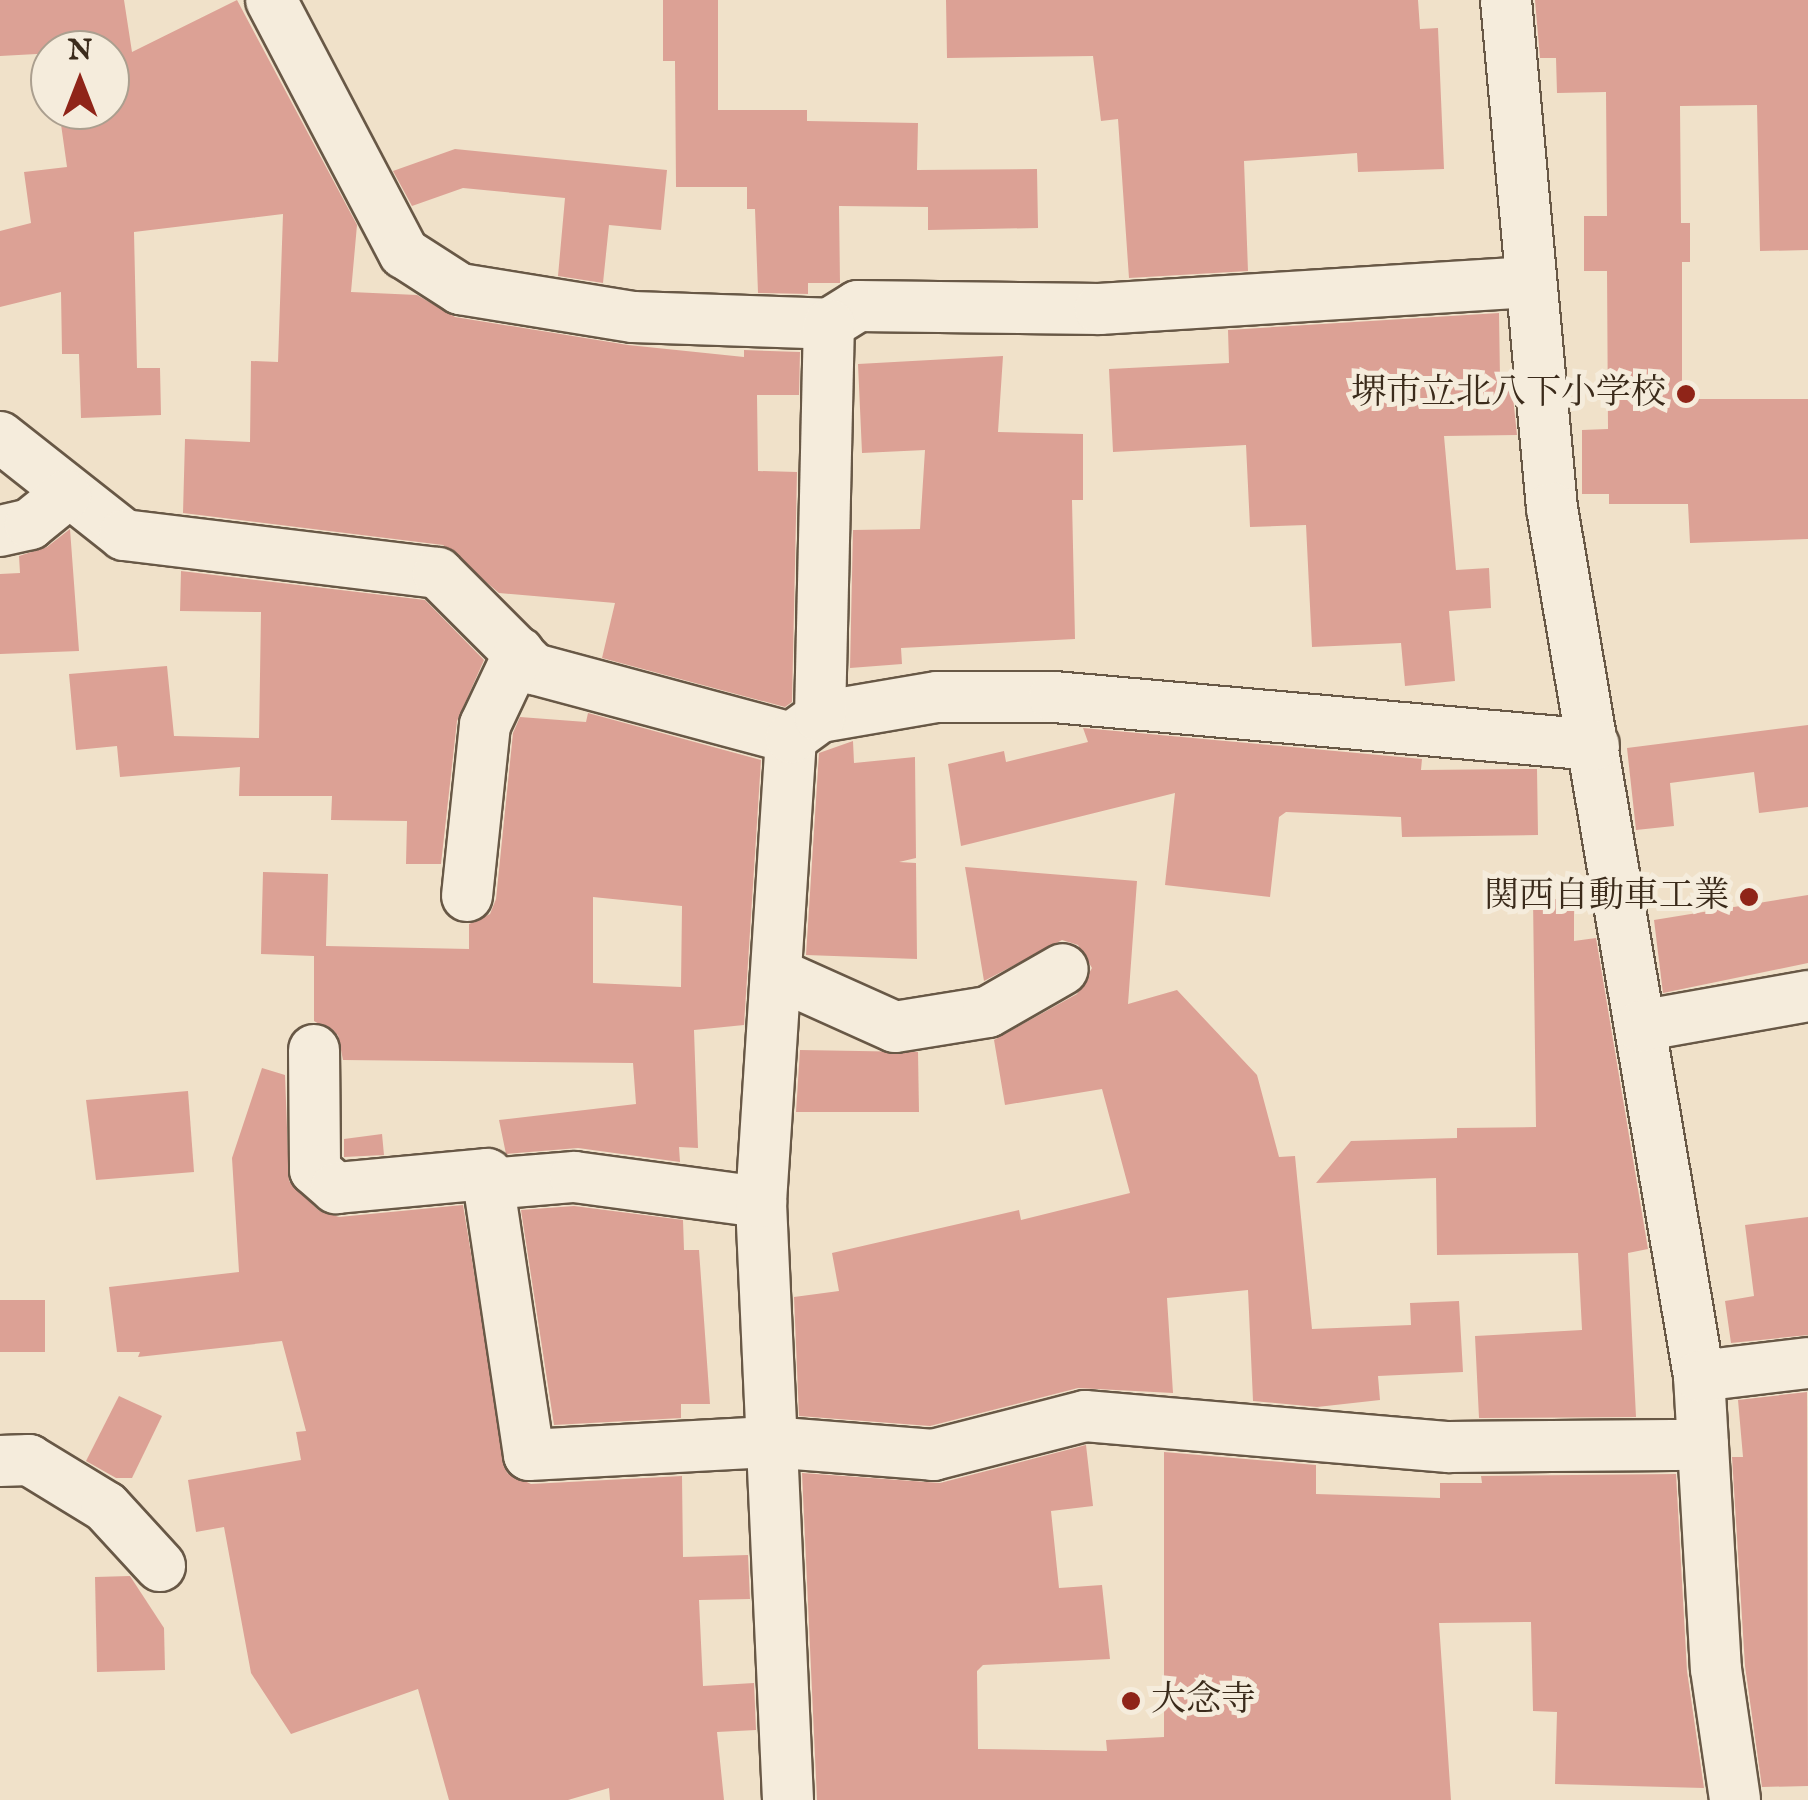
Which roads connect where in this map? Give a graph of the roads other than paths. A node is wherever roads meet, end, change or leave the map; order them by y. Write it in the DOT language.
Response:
graph roads {
  1 [pos="271,0"];
  2 [pos="1506,0"];
  3 [pos="1529,282"];
  4 [pos="828,324"];
  5 [pos="0,437"];
  6 [pos="66,495"];
  7 [pos="0,530"];
  8 [pos="519,654"];
  9 [pos="806,727"];
  10 [pos="1594,745"];
  11 [pos="467,896"];
  12 [pos="1063,969"];
  13 [pos="777,974"];
  14 [pos="1808,996"];
  15 [pos="1640,1026"];
  16 [pos="314,1050"];
  17 [pos="489,1184"];
  18 [pos="760,1202"];
  19 [pos="1808,1363"];
  20 [pos="1699,1376"];
  21 [pos="770,1442"];
  22 [pos="1703,1445"];
  23 [pos="0,1461"];
  24 [pos="160,1566"];
  25 [pos="788,1800"];
  26 [pos="1735,1800"];
  1 -- 4 [label="street"];
  2 -- 3 [label="street"];
  3 -- 4 [label="street"];
  3 -- 10 [label="street"];
  4 -- 9 [label="street"];
  5 -- 6 [label="street"];
  6 -- 7 [label="street"];
  6 -- 8 [label="street"];
  8 -- 9 [label="street"];
  8 -- 11 [label="street"];
  9 -- 10 [label="street"];
  9 -- 13 [label="street"];
  10 -- 15 [label="street"];
  12 -- 13 [label="street"];
  13 -- 18 [label="street"];
  14 -- 15 [label="street"];
  15 -- 20 [label="street"];
  16 -- 17 [label="street"];
  17 -- 18 [label="street"];
  17 -- 21 [label="street"];
  18 -- 21 [label="street"];
  19 -- 20 [label="street"];
  20 -- 22 [label="street"];
  21 -- 22 [label="street"];
  21 -- 25 [label="street"];
  22 -- 26 [label="street"];
  23 -- 24 [label="street"];
}
